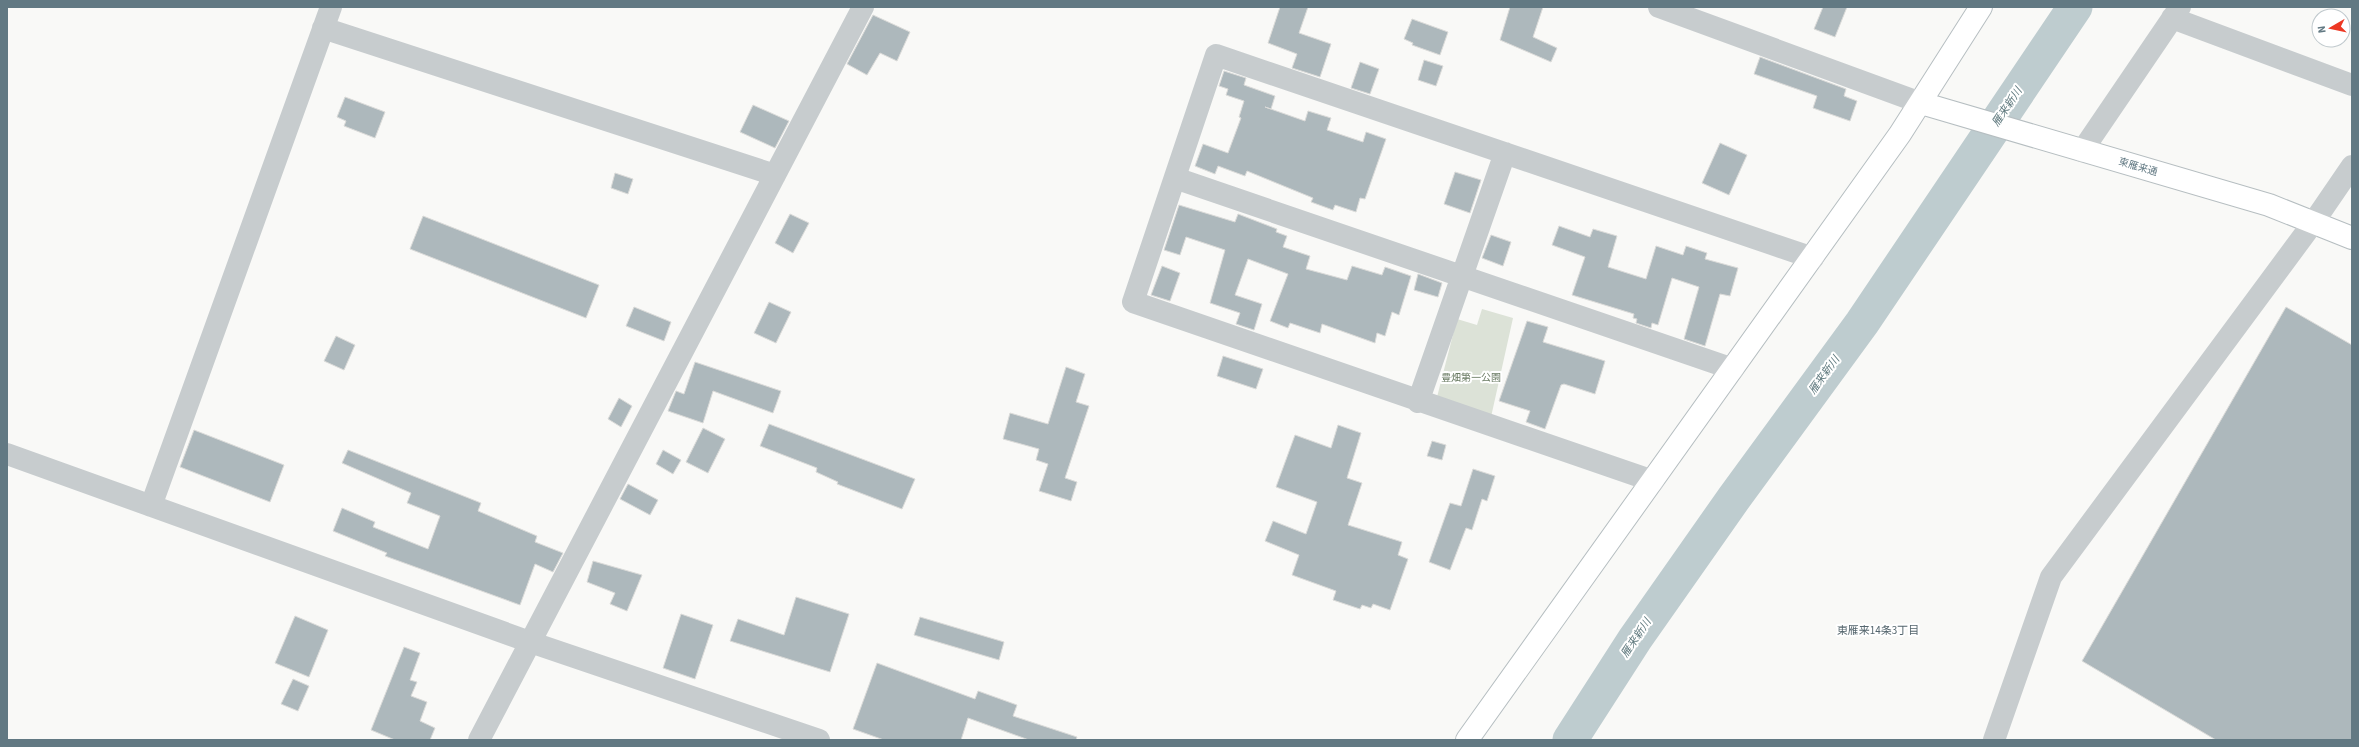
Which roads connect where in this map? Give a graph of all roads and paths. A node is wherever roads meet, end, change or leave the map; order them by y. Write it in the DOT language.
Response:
graph roads {
  1 [pos="332,7"];
  2 [pos="863,7"];
  3 [pos="1659,7"];
  4 [pos="1981,7"];
  5 [pos="2176,12"];
  6 [pos="323,28"];
  7 [pos="2352,86"];
  8 [pos="1920,103"];
  9 [pos="2082,151"];
  10 [pos="1505,153"];
  11 [pos="2352,166"];
  12 [pos="776,175"];
  13 [pos="1175,178"];
  14 [pos="2313,223"];
  15 [pos="2352,238"];
  16 [pos="1813,258"];
  17 [pos="1462,275"];
  18 [pos="1734,369"];
  19 [pos="1418,402"];
  20 [pos="7,454"];
  21 [pos="1653,481"];
  22 [pos="151,506"];
  23 [pos="530,642"];
  24 [pos="479,740"];
  25 [pos="819,740"];
  26 [pos="1467,740"];
  27 [pos="1994,740"];
  1 -- 6 [label="street"];
  2 -- 12 [label="street"];
  3 -- 8 [label="street"];
  4 -- 8 [label="street"];
  5 -- 7 [label="street"];
  5 -- 9 [label="street"];
  6 -- 12 [label="street"];
  6 -- 22 [label="street"];
  8 -- 9 [label="street, 東雁来通"];
  8 -- 16 [label="street"];
  9 -- 14 [label="street, 東雁来通"];
  10 -- 13 [label="street"];
  10 -- 16 [label="street"];
  10 -- 17 [label="street"];
  11 -- 14 [label="street"];
  12 -- 23 [label="street"];
  13 -- 17 [label="street"];
  13 -- 19 [label="street"];
  14 -- 15 [label="street, 東雁来通"];
  14 -- 27 [label="street"];
  16 -- 18 [label="street"];
  17 -- 18 [label="street"];
  17 -- 19 [label="street"];
  18 -- 21 [label="street"];
  19 -- 21 [label="street"];
  20 -- 22 [label="street"];
  21 -- 26 [label="street"];
  22 -- 23 [label="street"];
  23 -- 24 [label="street"];
  23 -- 25 [label="street"];
}
